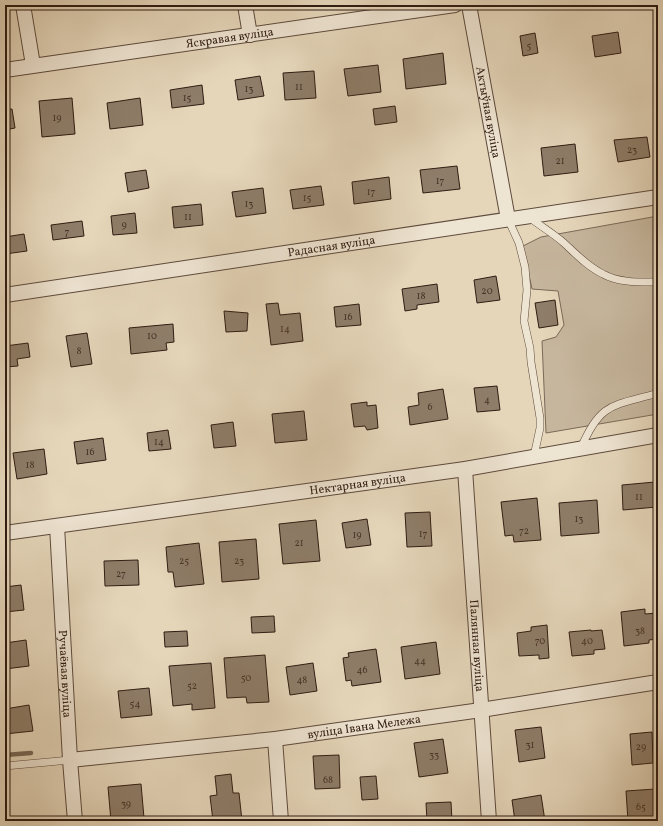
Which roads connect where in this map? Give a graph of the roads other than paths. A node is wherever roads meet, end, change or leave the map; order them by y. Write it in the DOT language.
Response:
graph roads {
  1 [pos="23,5"];
  2 [pos="245,5"];
  3 [pos="455,5"];
  4 [pos="469,5"];
  5 [pos="250,35"];
  6 [pos="34,65"];
  7 [pos="5,70"];
  8 [pos="658,197"];
  9 [pos="528,216"];
  10 [pos="508,219"];
  11 [pos="658,282"];
  12 [pos="5,295"];
  13 [pos="658,393"];
  14 [pos="658,435"];
  15 [pos="581,448"];
  16 [pos="534,456"];
  17 [pos="465,469"];
  18 [pos="57,526"];
  19 [pos="5,533"];
  20 [pos="658,682"];
  21 [pos="481,710"];
  22 [pos="275,738"];
  23 [pos="70,760"];
  24 [pos="5,766"];
  25 [pos="75,821"];
  26 [pos="281,821"];
  27 [pos="488,821"];
  1 -- 6 [label="street"];
  2 -- 5 [label="street"];
  3 -- 5 [label="street, Яскравая вуліца"];
  4 -- 10 [label="street, Актыўная вуліца"];
  5 -- 6 [label="street, Яскравая вуліца"];
  6 -- 7 [label="street, Яскравая вуліца"];
  8 -- 9 [label="street, Радасная вуліца"];
  9 -- 10 [label="street, Радасная вуліца"];
  9 -- 11 [label="lane"];
  10 -- 12 [label="street, Радасная вуліца"];
  10 -- 16 [label="lane"];
  13 -- 15 [label="lane"];
  14 -- 15 [label="street, Нектарная вуліца"];
  15 -- 16 [label="street, Нектарная вуліца"];
  16 -- 17 [label="street, Нектарная вуліца"];
  17 -- 18 [label="street, Нектарная вуліца"];
  17 -- 21 [label="street, Палянная вуліца"];
  18 -- 19 [label="street, Нектарная вуліца"];
  18 -- 23 [label="street, Ручаёвая вуліца"];
  20 -- 21 [label="street, вуліца Івана Мележа"];
  21 -- 22 [label="street, вуліца Івана Мележа"];
  21 -- 27 [label="street, Палянная вуліца"];
  22 -- 23 [label="street, вуліца Івана Мележа"];
  22 -- 26 [label="street"];
  23 -- 24 [label="lane"];
  23 -- 25 [label="street, Ручаёвая вуліца"];
}
